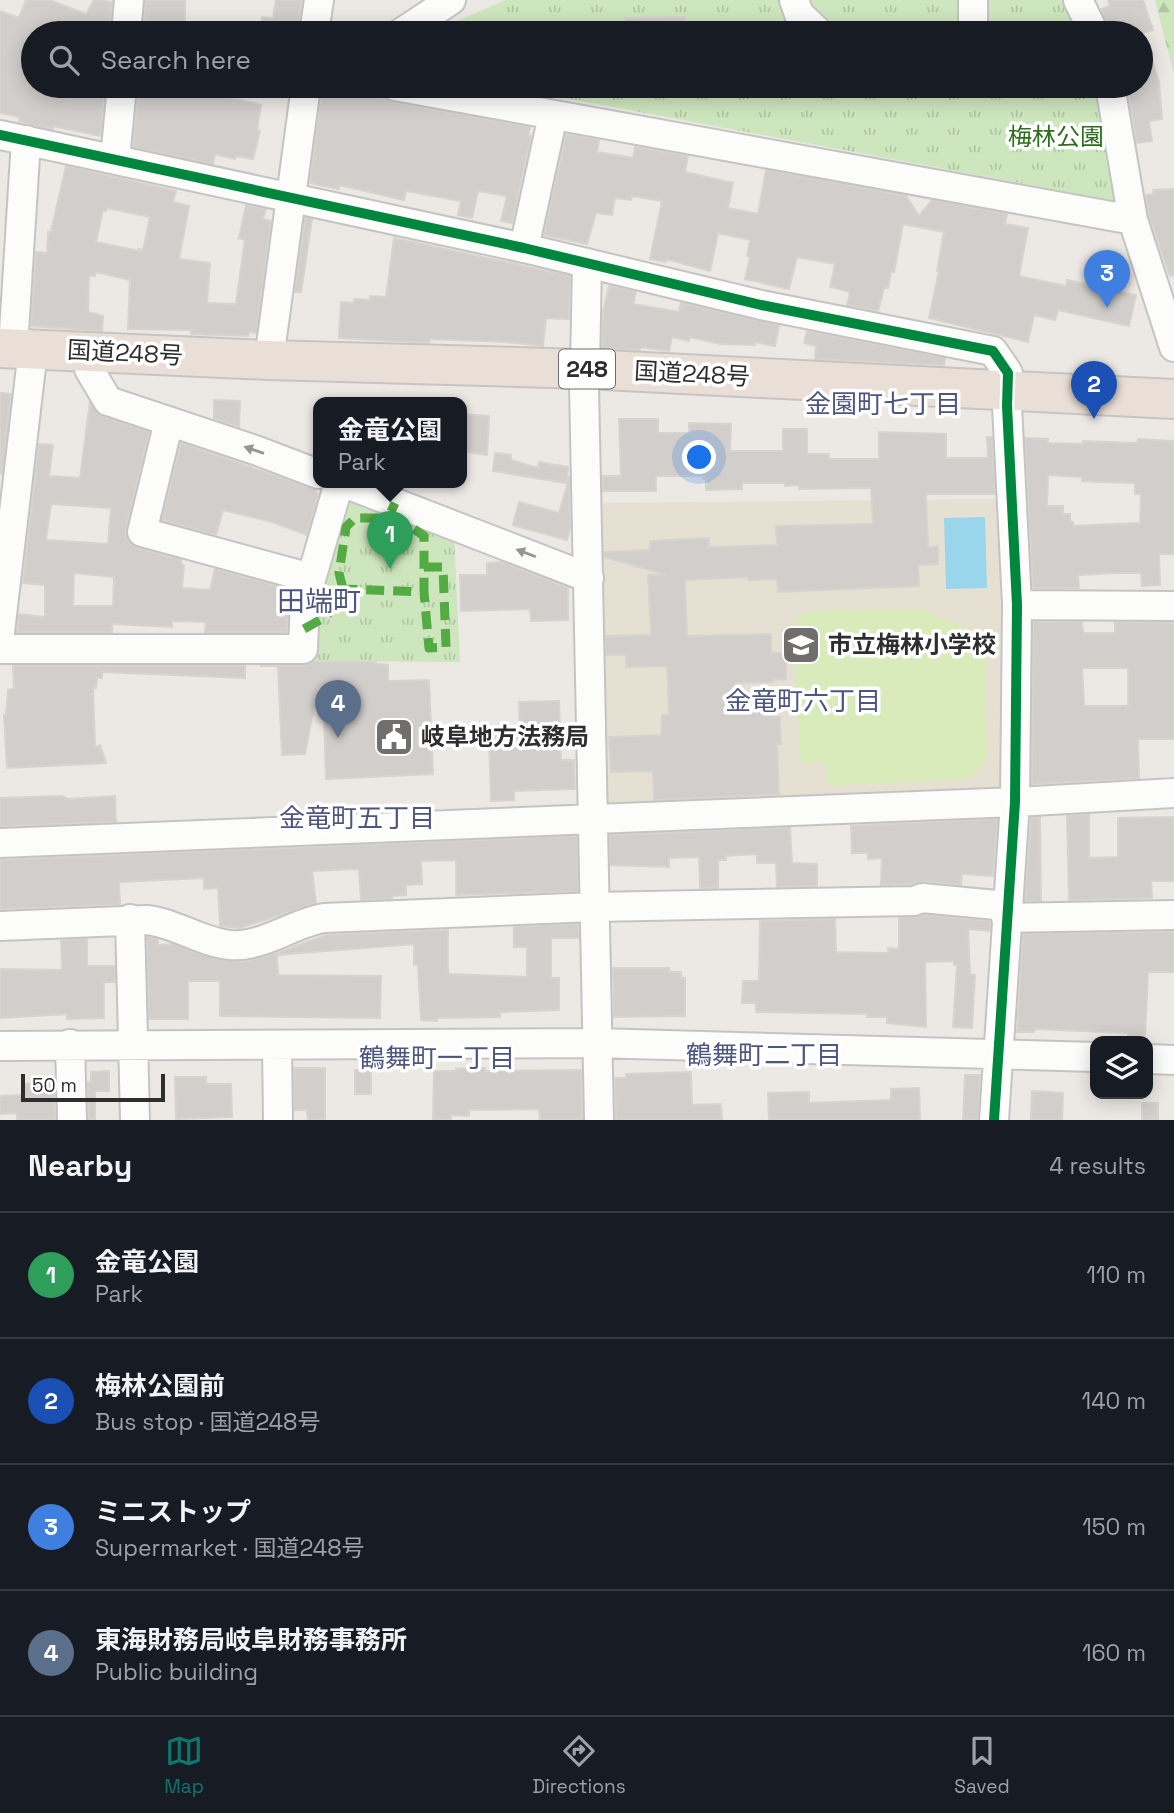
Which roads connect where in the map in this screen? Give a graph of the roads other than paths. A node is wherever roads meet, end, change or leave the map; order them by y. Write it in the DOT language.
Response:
graph roads {
  1 [pos="130,0"];
  2 [pos="319,0"];
  3 [pos="451,0"];
  4 [pos="794,0"];
  5 [pos="973,0"];
  6 [pos="1078,0"];
  7 [pos="127,21"];
  8 [pos="316,21"];
  9 [pos="419,21"];
  10 [pos="806,21"];
  11 [pos="973,21"];
  12 [pos="1088,21"];
  13 [pos="121,98"];
  14 [pos="304,98"];
  15 [pos="458,98"];
  16 [pos="1112,98"];
  17 [pos="553,116"];
  18 [pos="13,138"];
  19 [pos="115,159"];
  20 [pos="290,196"];
  21 [pos="1133,220"];
  22 [pos="524,248"];
  23 [pos="587,263"];
  24 [pos="1174,347"];
  25 [pos="11,357"];
  26 [pos="269,360"];
  27 [pos="89,369"];
  28 [pos="584,377"];
  29 [pos="1007,397"];
  30 [pos="1174,399"];
  31 [pos="1174,415"];
  32 [pos="169,421"];
  33 [pos="313,472"];
  34 [pos="339,488"];
  35 [pos="354,488"];
  36 [pos="312,578"];
  37 [pos="589,578"];
  38 [pos="3,597"];
  39 [pos="1017,605"];
  40 [pos="1174,606"];
  41 [pos="0,632"];
  42 [pos="0,649"];
  43 [pos="1174,793"];
  44 [pos="1015,802"];
  45 [pos="591,819"];
  46 [pos="0,843"];
  47 [pos="594,907"];
  48 [pos="1007,912"];
  49 [pos="1174,915"];
  50 [pos="130,919"];
  51 [pos="0,926"];
  52 [pos="70,1044"];
  53 [pos="134,1044"];
  54 [pos="596,1044"];
  55 [pos="0,1046"];
  56 [pos="277,1046"];
  57 [pos="997,1053"];
  58 [pos="1090,1057"];
  59 [pos="1153,1059"];
  60 [pos="1174,1060"];
  61 [pos="72,1120"];
  62 [pos="135,1120"];
  63 [pos="278,1120"];
  64 [pos="599,1120"];
  65 [pos="994,1120"];
  1 -- 7 [label="street"];
  2 -- 8 [label="street"];
  3 -- 9 [label="street"];
  4 -- 10 [label="street"];
  5 -- 11 [label="street"];
  6 -- 12 [label="street"];
  13 -- 19 [label="street"];
  14 -- 20 [label="street"];
  15 -- 17 [label="street"];
  16 -- 21 [label="street"];
  17 -- 21 [label="street"];
  17 -- 22 [label="street"];
  18 -- 19 [label="street"];
  18 -- 25 [label="street"];
  19 -- 20 [label="street"];
  20 -- 22 [label="street"];
  20 -- 26 [label="street"];
  21 -- 24 [label="street"];
  22 -- 23 [label="street"];
  23 -- 28 [label="street"];
  23 -- 29 [label="street"];
  25 -- 26 [label="highway, 国道248号 / 248"];
  25 -- 27 [label="highway, 国道248号 / 248"];
  25 -- 38 [label="street"];
  26 -- 28 [label="highway, 国道248号 / 248"];
  27 -- 28 [label="highway, 国道248号 / 248"];
  27 -- 32 [label="street"];
  28 -- 29 [label="highway, 国道248号 / 248"];
  28 -- 37 [label="street"];
  29 -- 30 [label="highway, 国道248号 / 248"];
  29 -- 31 [label="highway, 国道248号 / 248"];
  29 -- 39 [label="street"];
  33 -- 32 [label="street, one-way"];
  32 -- 36 [label="street"];
  34 -- 36 [label="street"];
  37 -- 35 [label="street, one-way"];
  36 -- 42 [label="street"];
  37 -- 45 [label="street"];
  38 -- 41 [label="street"];
  39 -- 40 [label="street"];
  39 -- 44 [label="street"];
  43 -- 44 [label="street"];
  44 -- 45 [label="street"];
  44 -- 48 [label="street"];
  45 -- 46 [label="street"];
  45 -- 47 [label="street"];
  47 -- 48 [label="street"];
  47 -- 50 [label="street"];
  47 -- 54 [label="street"];
  48 -- 49 [label="street"];
  48 -- 57 [label="street"];
  50 -- 51 [label="street"];
  50 -- 53 [label="street"];
  52 -- 53 [label="street"];
  52 -- 55 [label="street"];
  52 -- 61 [label="street"];
  53 -- 56 [label="street"];
  53 -- 62 [label="street"];
  54 -- 56 [label="street"];
  54 -- 57 [label="street"];
  54 -- 64 [label="street"];
  56 -- 63 [label="street"];
  57 -- 58 [label="street"];
  57 -- 65 [label="street"];
  59 -- 60 [label="street"];
}
